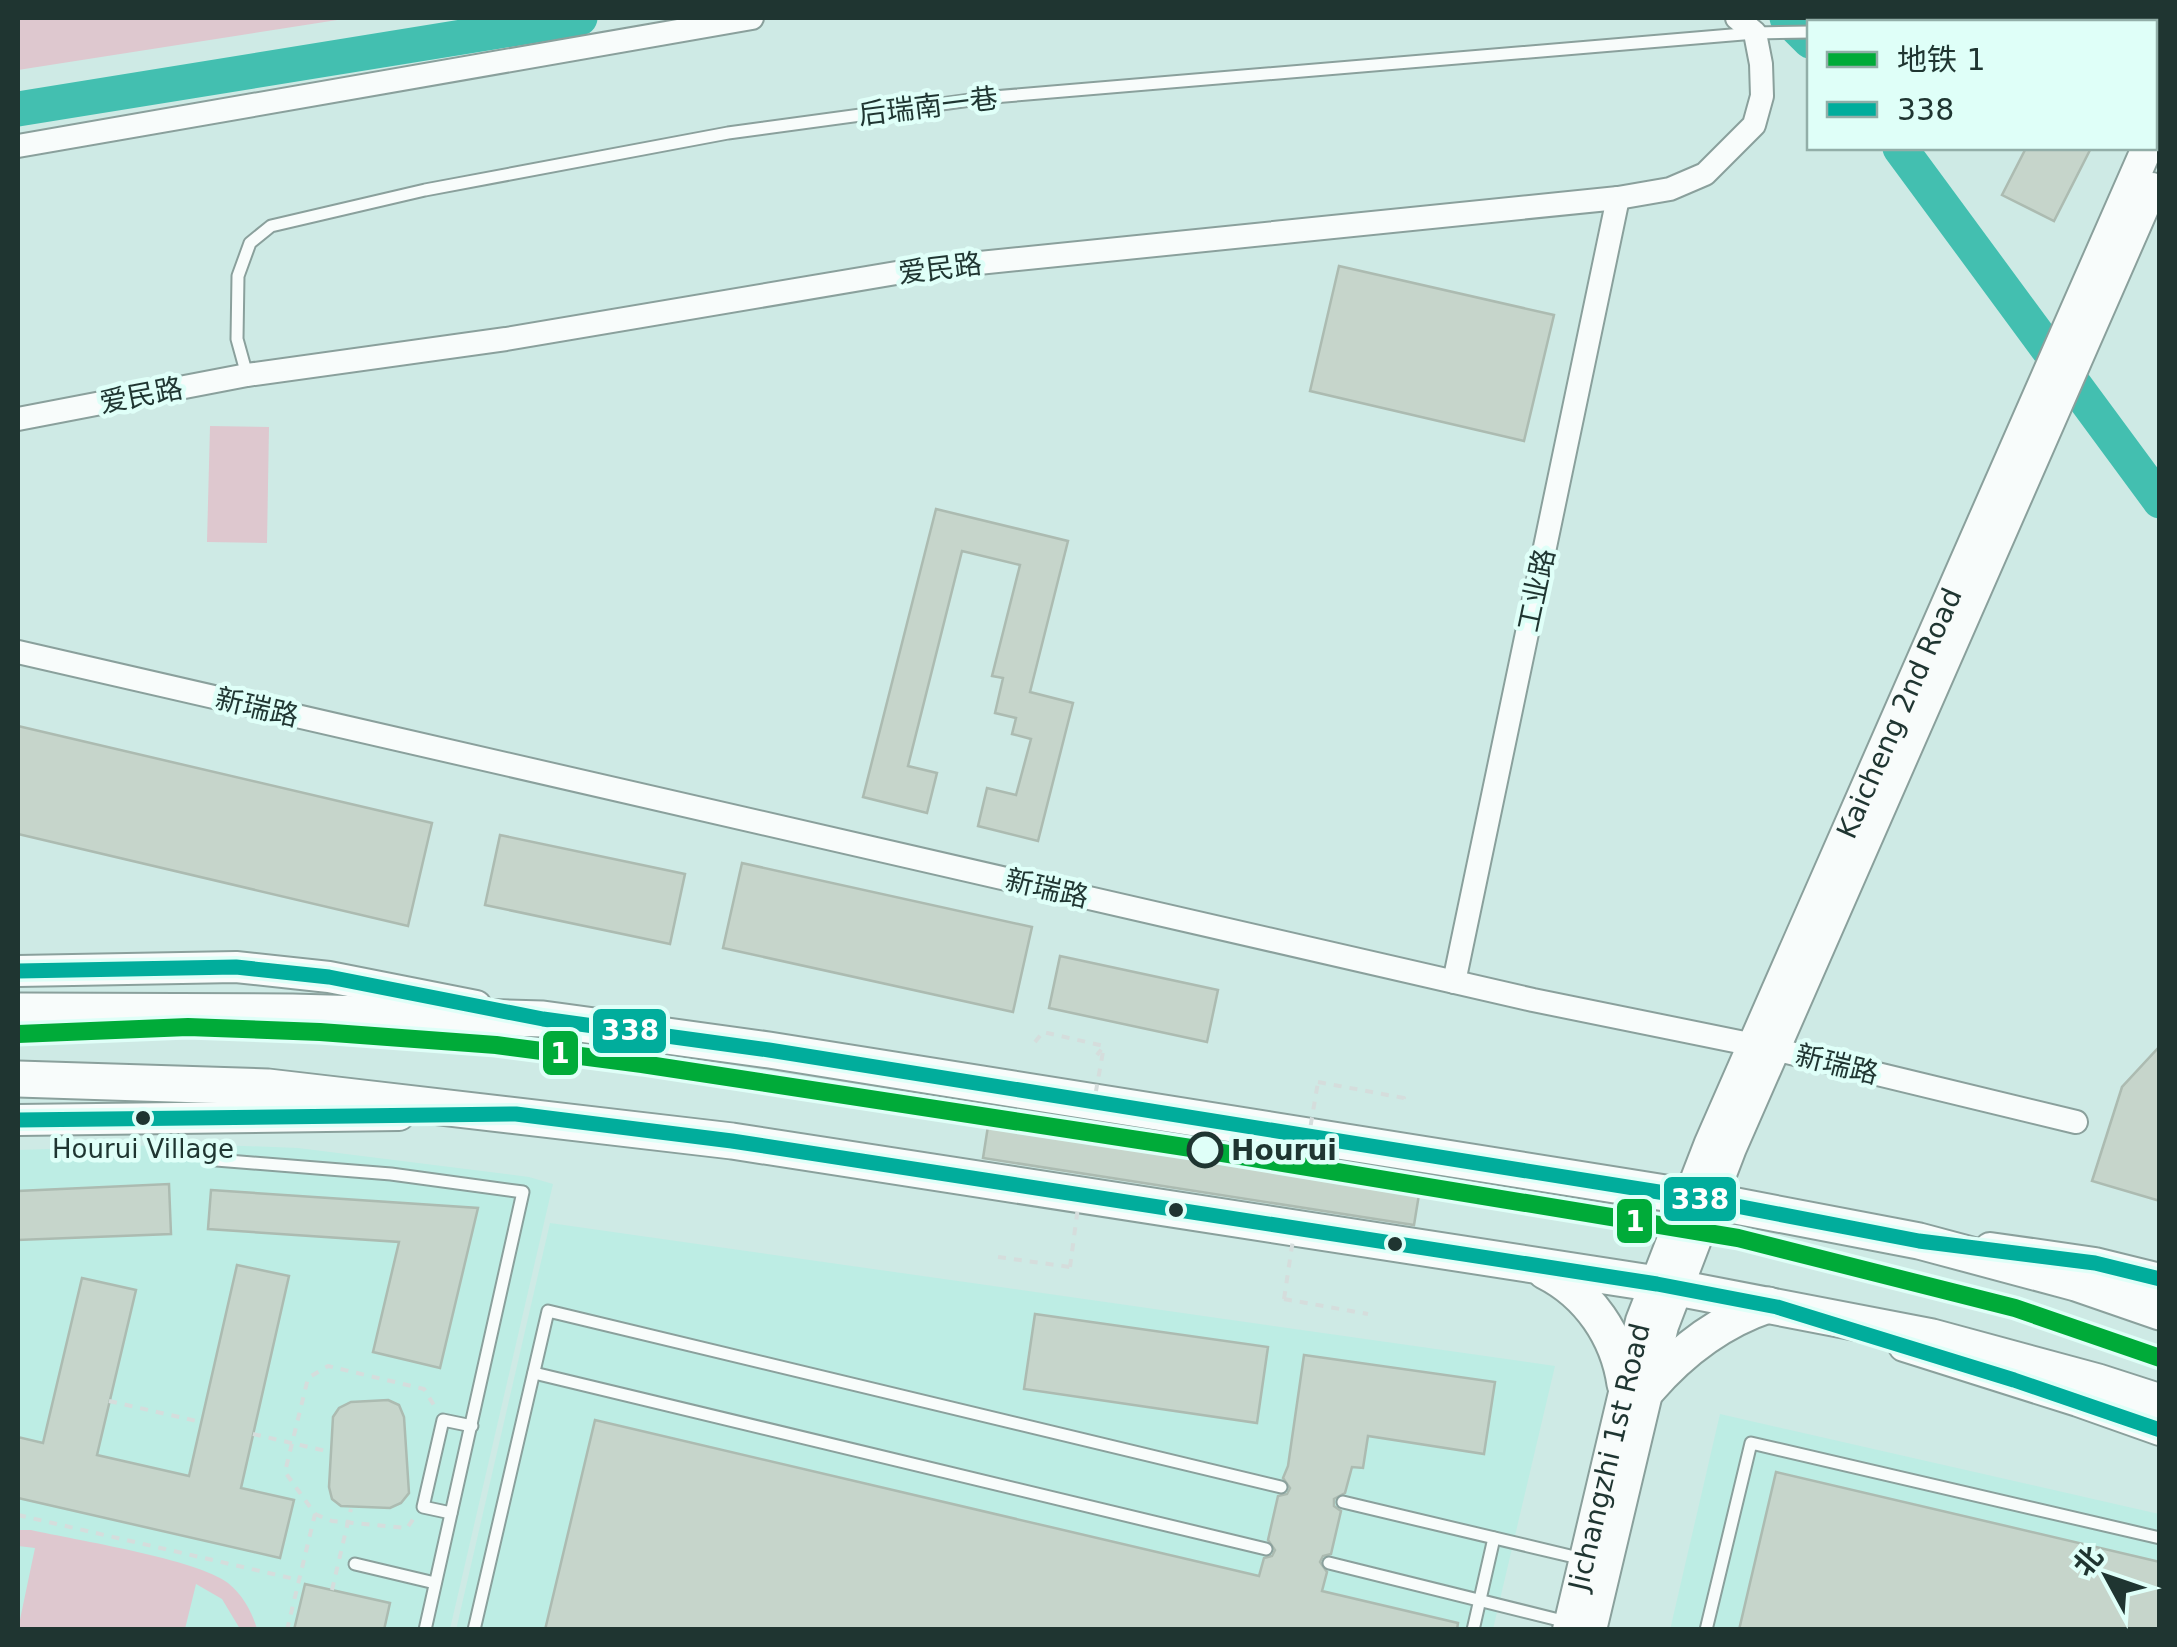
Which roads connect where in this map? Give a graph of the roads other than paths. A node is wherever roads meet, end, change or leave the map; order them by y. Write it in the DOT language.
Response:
graph roads {
  1 [pos="752,18"];
  2 [pos="1746,25"];
  3 [pos="1807,32"];
  4 [pos="18,146"];
  5 [pos="2146,150"];
  6 [pos="2160,172"];
  7 [pos="1618,198"];
  8 [pos="2078,332"];
  9 [pos="247,375"];
  10 [pos="18,419"];
  11 [pos="18,652"];
  12 [pos="18,971"];
  13 [pos="1454,982"];
  14 [pos="18,1012"];
  15 [pos="543,1019"];
  16 [pos="1763,1047"];
  17 [pos="18,1079"];
  18 [pos="516,1114"];
  19 [pos="18,1120"];
  20 [pos="2076,1122"];
  21 [pos="216,1160"];
  22 [pos="1698,1199"];
  23 [pos="1919,1240"];
  24 [pos="1530,1265"];
  25 [pos="2160,1279"];
  26 [pos="1664,1286"];
  27 [pos="1773,1306"];
  28 [pos="2160,1312"];
  29 [pos="534,1373"];
  30 [pos="1636,1387"];
  31 [pos="2160,1402"];
  32 [pos="472,1426"];
  33 [pos="2160,1430"];
  34 [pos="1281,1487"];
  35 [pos="1343,1502"];
  36 [pos="452,1513"];
  37 [pos="1494,1538"];
  38 [pos="2160,1538"];
  39 [pos="1266,1550"];
  40 [pos="1595,1562"];
  41 [pos="1329,1563"];
  42 [pos="355,1564"];
  43 [pos="435,1582"];
  44 [pos="1480,1601"];
  45 [pos="1580,1627"];
  46 [pos="424,1630"];
  47 [pos="474,1630"];
  48 [pos="1473,1630"];
  49 [pos="1706,1630"];
  1 -- 4 [label="street"];
  2 -- 3 [label="lane, 后瑞南一巷"];
  2 -- 7 [label="street, 爱民路"];
  2 -- 9 [label="lane, 后瑞南一巷"];
  5 -- 8 [label="street, Kaicheng 2nd Road"];
  6 -- 8 [label="street, Kaicheng 2nd Road"];
  7 -- 9 [label="street, 爱民路"];
  7 -- 13 [label="street, 工业路"];
  8 -- 16 [label="street, Kaicheng 2nd Road"];
  9 -- 10 [label="street, 爱民路"];
  11 -- 13 [label="street, 新瑞路"];
  12 -- 15 [label="street"];
  13 -- 16 [label="street, 新瑞路"];
  14 -- 15 [label="main road"];
  15 -- 22 [label="main road"];
  16 -- 20 [label="street, 新瑞路"];
  16 -- 22 [label="street, Kaicheng 2nd Road"];
  17 -- 18 [label="main road"];
  18 -- 19 [label="street"];
  18 -- 24 [label="main road"];
  21 -- 32 [label="lane"];
  22 -- 23 [label="main road"];
  22 -- 26 [label="street, Kaicheng 2nd Road"];
  23 -- 25 [label="street"];
  23 -- 28 [label="main road"];
  24 -- 26 [label="main road"];
  24 -- 30 [label="main road"];
  26 -- 27 [label="main road"];
  26 -- 30 [label="street, Jichangzhi 1st Road"];
  27 -- 30 [label="main road"];
  27 -- 31 [label="main road"];
  27 -- 33 [label="street"];
  29 -- 34 [label="lane"];
  29 -- 39 [label="lane"];
  29 -- 47 [label="lane"];
  30 -- 40 [label="street, Jichangzhi 1st Road"];
  32 -- 36 [label="lane"];
  32 -- 36 [label="lane"];
  35 -- 37 [label="lane"];
  36 -- 43 [label="lane"];
  37 -- 40 [label="lane"];
  37 -- 44 [label="lane"];
  38 -- 49 [label="lane"];
  40 -- 45 [label="street, Jichangzhi 1st Road"];
  41 -- 44 [label="lane"];
  42 -- 43 [label="lane"];
  43 -- 46 [label="lane"];
  44 -- 45 [label="lane"];
  44 -- 48 [label="lane"];
}
